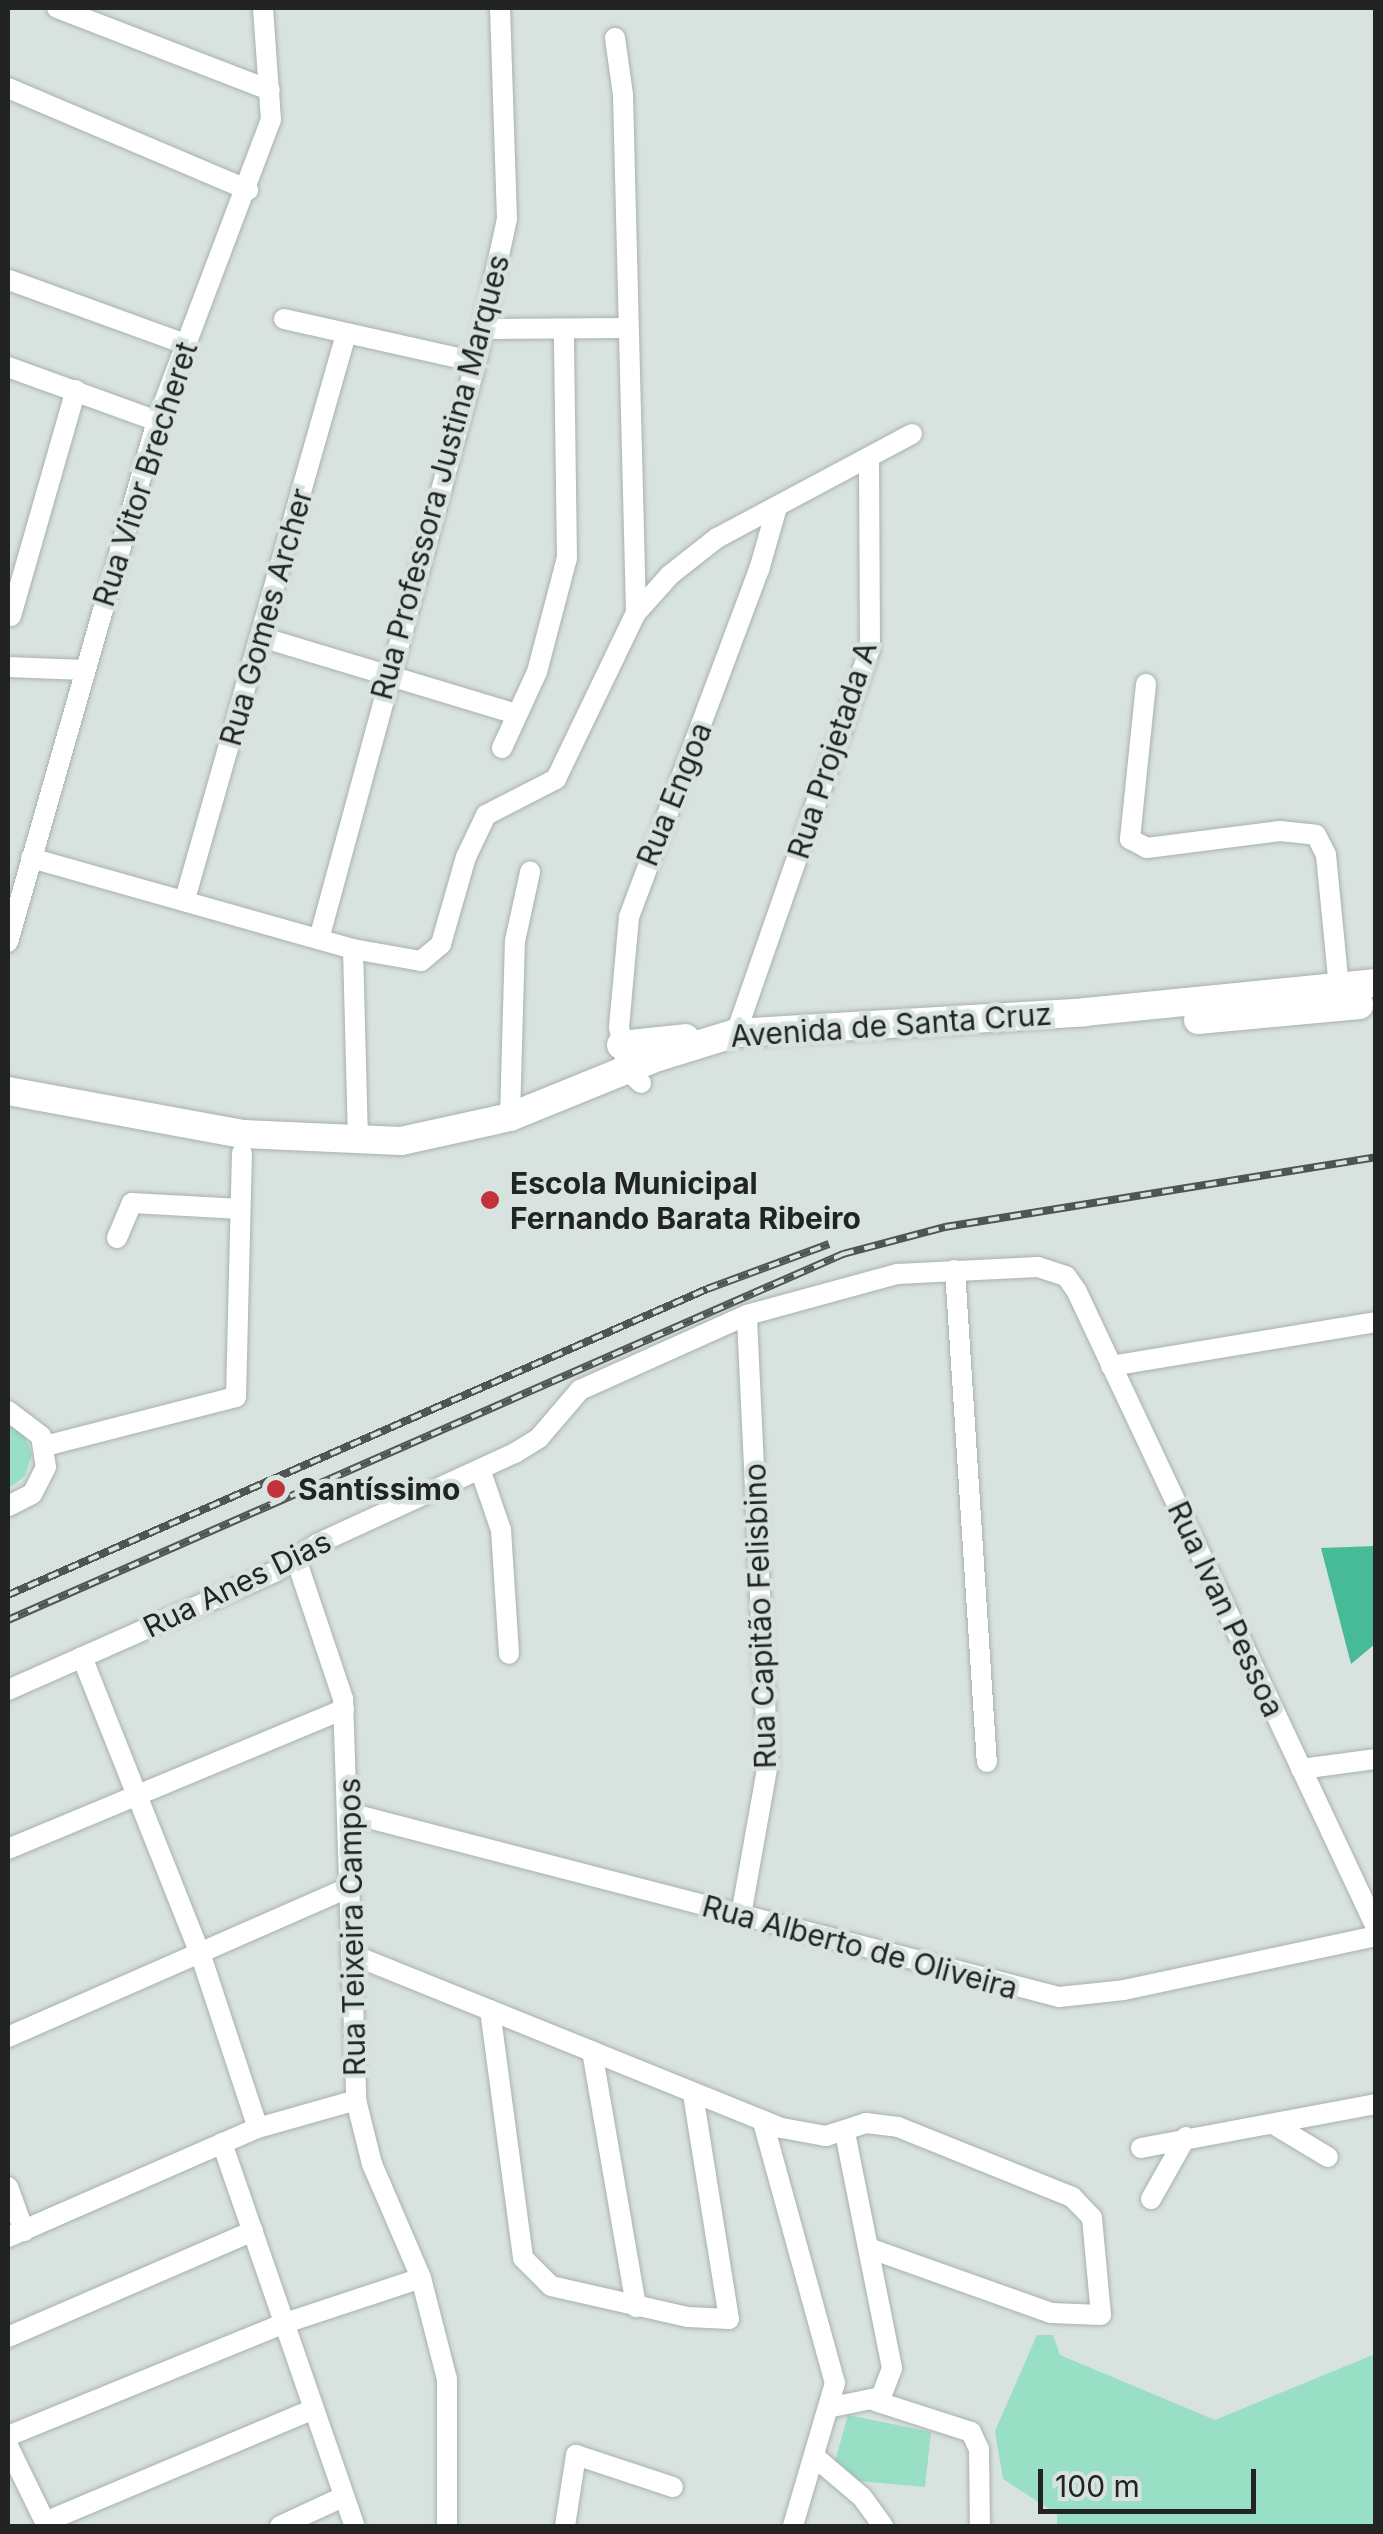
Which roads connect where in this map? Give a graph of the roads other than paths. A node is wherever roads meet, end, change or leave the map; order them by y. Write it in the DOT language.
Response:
graph roads {
  1 [pos="57,8"];
  2 [pos="263,8"];
  3 [pos="500,8"];
  4 [pos="615,38"];
  5 [pos="8,88"];
  6 [pos="270,90"];
  7 [pos="248,190"];
  8 [pos="10,280"];
  9 [pos="284,318"];
  10 [pos="626,328"];
  11 [pos="564,329"];
  12 [pos="484,330"];
  13 [pos="346,334"];
  14 [pos="186,344"];
  15 [pos="476,362"];
  16 [pos="11,366"];
  17 [pos="76,390"];
  18 [pos="156,421"];
  19 [pos="912,434"];
  20 [pos="869,457"];
  21 [pos="776,507"];
  22 [pos="636,613"];
  23 [pos="11,616"];
  24 [pos="260,637"];
  25 [pos="8,667"];
  26 [pos="84,670"];
  27 [pos="390,671"];
  28 [pos="1146,684"];
  29 [pos="516,714"];
  30 [pos="502,748"];
  31 [pos="31,858"];
  32 [pos="530,872"];
  33 [pos="185,899"];
  34 [pos="319,939"];
  35 [pos="8,942"];
  36 [pos="353,949"];
  37 [pos="1376,983"];
  38 [pos="1339,988"];
  39 [pos="1376,1002"];
  40 [pos="727,1035"];
  41 [pos="630,1066"];
  42 [pos="8,1091"];
  43 [pos="8,1108"];
  44 [pos="510,1118"];
  45 [pos="358,1142"];
  46 [pos="242,1153"];
  47 [pos="240,1210"];
  48 [pos="117,1238"];
  49 [pos="955,1270"];
  50 [pos="1077,1292"];
  51 [pos="747,1314"];
  52 [pos="1376,1322"];
  53 [pos="1110,1366"];
  54 [pos="8,1411"];
  55 [pos="45,1446"];
  56 [pos="480,1468"];
  57 [pos="8,1506"];
  58 [pos="296,1559"];
  59 [pos="509,1654"];
  60 [pos="82,1657"];
  61 [pos="8,1690"];
  62 [pos="344,1710"];
  63 [pos="1376,1759"];
  64 [pos="987,1762"];
  65 [pos="1301,1769"];
  66 [pos="140,1794"];
  67 [pos="349,1813"];
  68 [pos="8,1848"];
  69 [pos="350,1886"];
  70 [pos="741,1915"];
  71 [pos="1376,1927"];
  72 [pos="1376,1936"];
  73 [pos="200,1952"];
  74 [pos="351,1954"];
  75 [pos="490,2010"];
  76 [pos="8,2037"];
  77 [pos="592,2051"];
  78 [pos="693,2094"];
  79 [pos="356,2100"];
  80 [pos="1376,2104"];
  81 [pos="763,2122"];
  82 [pos="1273,2124"];
  83 [pos="258,2128"];
  84 [pos="844,2132"];
  85 [pos="1186,2138"];
  86 [pos="222,2143"];
  87 [pos="1141,2148"];
  88 [pos="1328,2157"];
  89 [pos="8,2186"];
  90 [pos="1151,2200"];
  91 [pos="253,2231"];
  92 [pos="16,2234"];
  93 [pos="870,2249"];
  94 [pos="421,2278"];
  95 [pos="636,2307"];
  96 [pos="285,2323"];
  97 [pos="8,2336"];
  98 [pos="875,2400"];
  99 [pos="832,2407"];
  100 [pos="311,2410"];
  101 [pos="8,2436"];
  102 [pos="8,2446"];
  103 [pos="816,2458"];
  104 [pos="674,2487"];
  105 [pos="344,2498"];
  106 [pos="40,2524"];
  107 [pos="280,2526"];
  108 [pos="355,2526"];
  109 [pos="447,2526"];
  110 [pos="565,2526"];
  111 [pos="793,2526"];
  112 [pos="883,2526"];
  113 [pos="980,2526"];
  1 -- 6 [label="street"];
  2 -- 6 [label="street, Rua Vitor Brecheret"];
  3 -- 12 [label="street, Rua Professora Justina Marques"];
  4 -- 10 [label="street"];
  5 -- 7 [label="street"];
  6 -- 7 [label="street, Rua Vitor Brecheret"];
  7 -- 14 [label="street, Rua Vitor Brecheret"];
  8 -- 14 [label="street"];
  9 -- 13 [label="street"];
  10 -- 11 [label="street"];
  10 -- 22 [label="street"];
  11 -- 12 [label="street"];
  11 -- 29 [label="street"];
  12 -- 15 [label="street, Rua Professora Justina Marques"];
  13 -- 15 [label="street"];
  13 -- 24 [label="street, Rua Gomes Archer"];
  14 -- 18 [label="street, Rua Vitor Brecheret"];
  15 -- 27 [label="street, Rua Professora Justina Marques"];
  16 -- 17 [label="street"];
  17 -- 18 [label="street"];
  17 -- 23 [label="street"];
  18 -- 26 [label="street, Rua Vitor Brecheret"];
  19 -- 20 [label="street"];
  20 -- 21 [label="street"];
  20 -- 40 [label="street, Rua Projetada A"];
  21 -- 22 [label="street"];
  21 -- 41 [label="street, Rua Engoa"];
  22 -- 36 [label="street"];
  24 -- 27 [label="street"];
  24 -- 33 [label="street, Rua Gomes Archer"];
  25 -- 26 [label="street"];
  26 -- 31 [label="street, Rua Vitor Brecheret"];
  27 -- 29 [label="street"];
  27 -- 34 [label="street, Rua Professora Justina Marques"];
  28 -- 38 [label="street"];
  29 -- 30 [label="street"];
  31 -- 33 [label="street"];
  31 -- 35 [label="street, Rua Vitor Brecheret"];
  32 -- 44 [label="street"];
  33 -- 34 [label="street"];
  34 -- 36 [label="street"];
  36 -- 45 [label="street"];
  37 -- 38 [label="main road, Avenida de Santa Cruz"];
  38 -- 40 [label="main road, Avenida de Santa Cruz"];
  39 -- 41 [label="main road, Avenida de Santa Cruz"];
  40 -- 41 [label="main road, Avenida de Santa Cruz"];
  41 -- 44 [label="main road, Avenida de Santa Cruz"];
  41 -- 46 [label="main road, Avenida de Santa Cruz"];
  42 -- 45 [label="main road, Avenida de Santa Cruz"];
  43 -- 46 [label="main road, Avenida de Santa Cruz"];
  44 -- 45 [label="main road, Avenida de Santa Cruz"];
  46 -- 47 [label="street"];
  47 -- 48 [label="street"];
  47 -- 55 [label="street"];
  49 -- 50 [label="street, Rua Anes Dias"];
  49 -- 51 [label="street, Rua Anes Dias"];
  49 -- 64 [label="street"];
  50 -- 53 [label="street, Rua Ivan Pessoa"];
  51 -- 56 [label="street, Rua Anes Dias"];
  51 -- 70 [label="street, Rua Capitão Felisbino"];
  52 -- 53 [label="street"];
  53 -- 65 [label="street, Rua Ivan Pessoa"];
  54 -- 55 [label="street"];
  55 -- 57 [label="street"];
  56 -- 58 [label="street, Rua Anes Dias"];
  56 -- 59 [label="street"];
  58 -- 60 [label="street, Rua Anes Dias"];
  58 -- 62 [label="street, Rua Teixeira Campos"];
  60 -- 61 [label="street, Rua Anes Dias"];
  60 -- 66 [label="street"];
  62 -- 66 [label="street"];
  62 -- 67 [label="street, Rua Teixeira Campos"];
  63 -- 65 [label="street"];
  65 -- 71 [label="street, Rua Ivan Pessoa"];
  66 -- 68 [label="street"];
  66 -- 73 [label="street"];
  67 -- 69 [label="street, Rua Teixeira Campos"];
  67 -- 70 [label="street, Rua Alberto de Oliveira"];
  69 -- 73 [label="street"];
  69 -- 74 [label="street, Rua Teixeira Campos"];
  70 -- 72 [label="street, Rua Alberto de Oliveira"];
  73 -- 76 [label="street"];
  73 -- 83 [label="street"];
  74 -- 75 [label="street"];
  74 -- 79 [label="street, Rua Teixeira Campos"];
  75 -- 77 [label="street"];
  75 -- 95 [label="street"];
  77 -- 78 [label="street"];
  77 -- 95 [label="street"];
  78 -- 81 [label="street"];
  78 -- 95 [label="street"];
  79 -- 83 [label="street"];
  79 -- 94 [label="street, Rua Teixeira Campos"];
  80 -- 82 [label="street"];
  81 -- 84 [label="street"];
  81 -- 99 [label="street"];
  82 -- 85 [label="street"];
  82 -- 88 [label="street"];
  83 -- 86 [label="street"];
  84 -- 93 [label="street"];
  84 -- 93 [label="street"];
  85 -- 87 [label="street"];
  85 -- 90 [label="street"];
  86 -- 91 [label="street"];
  86 -- 92 [label="street"];
  89 -- 92 [label="street"];
  91 -- 96 [label="street"];
  91 -- 97 [label="street"];
  93 -- 98 [label="street"];
  94 -- 96 [label="street"];
  94 -- 109 [label="street, Rua Teixeira Campos"];
  96 -- 100 [label="street"];
  96 -- 101 [label="street"];
  98 -- 99 [label="street"];
  98 -- 113 [label="street"];
  99 -- 103 [label="street"];
  100 -- 105 [label="street"];
  100 -- 106 [label="street"];
  102 -- 106 [label="street"];
  103 -- 111 [label="street"];
  103 -- 112 [label="street"];
  104 -- 110 [label="street"];
  105 -- 107 [label="street"];
  105 -- 108 [label="street"];
}
